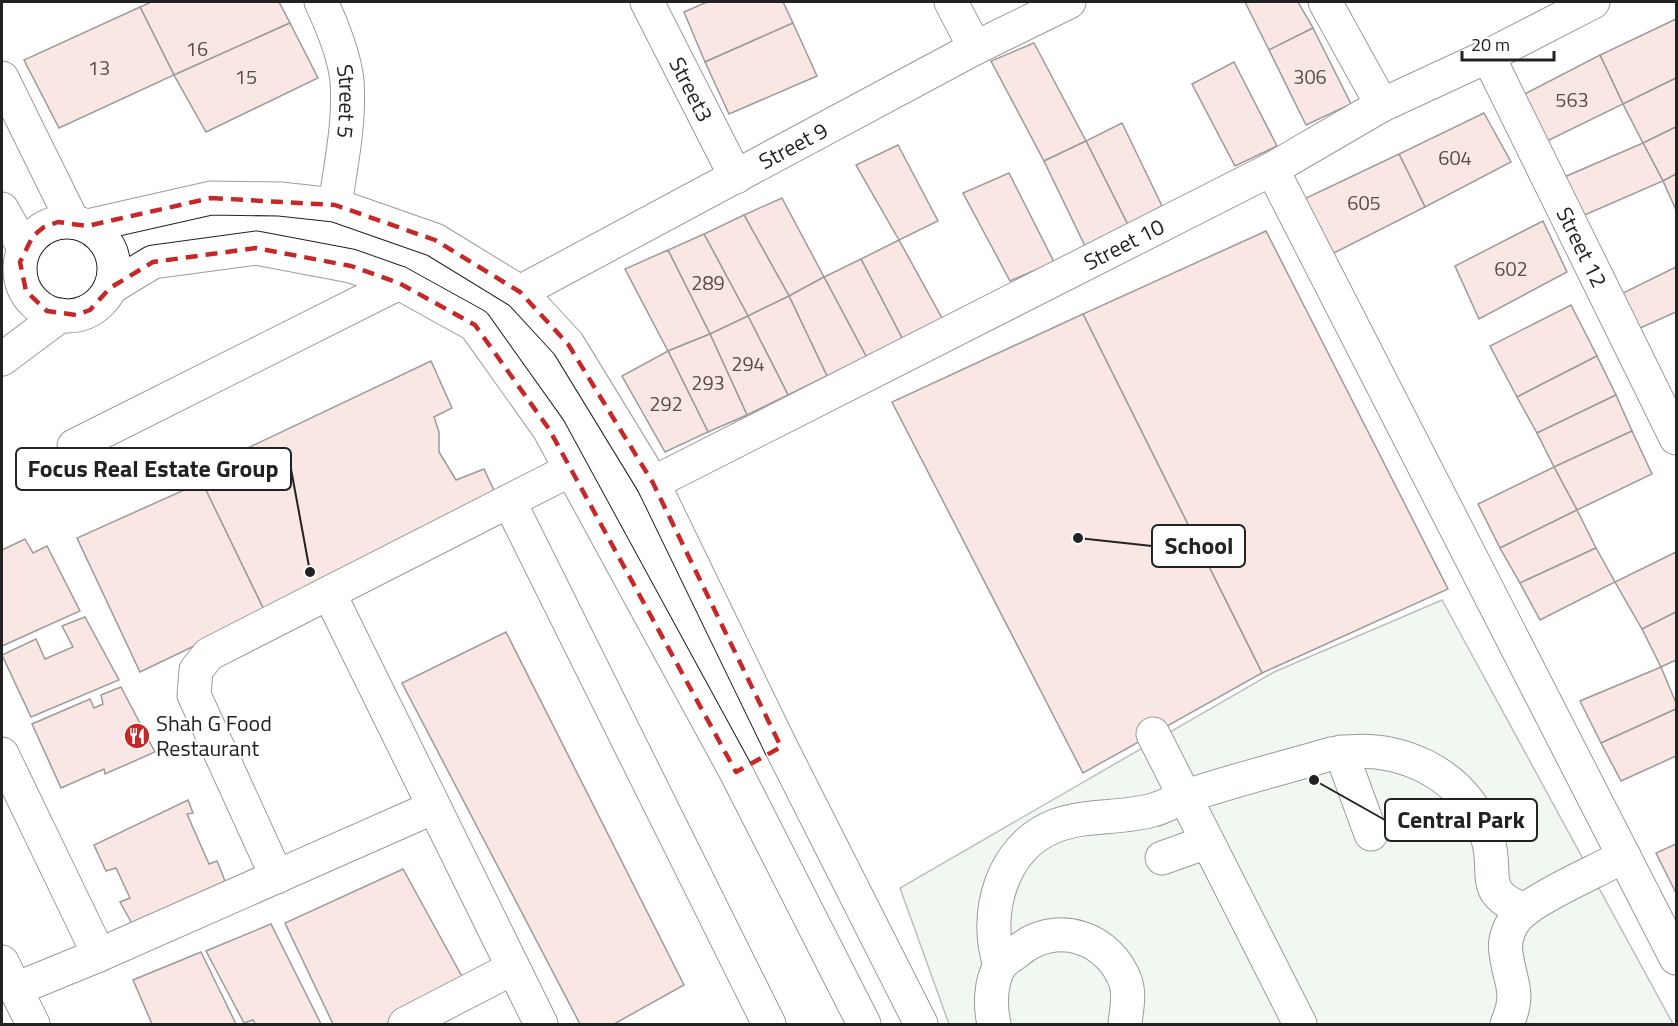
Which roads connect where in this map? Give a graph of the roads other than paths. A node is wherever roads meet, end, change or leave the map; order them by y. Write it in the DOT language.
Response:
graph roads {
  1 [pos="321,2"];
  2 [pos="647,2"];
  3 [pos="951,2"];
  4 [pos="1069,2"];
  5 [pos="1325,2"];
  6 [pos="1593,2"];
  7 [pos="975,48"];
  8 [pos="1488,56"];
  9 [pos="2,78"];
  10 [pos="1382,105"];
  11 [pos="1272,169"];
  12 [pos="736,177"];
  13 [pos="335,205"];
  14 [pos="2,209"];
  15 [pos="80,224"];
  16 [pos="15,262"];
  17 [pos="399,283"];
  18 [pos="110,288"];
  19 [pos="520,292"];
  20 [pos="61,315"];
  21 [pos="2,359"];
  22 [pos="1677,438"];
  23 [pos="74,446"];
  24 [pos="570,470"];
  25 [pos="653,483"];
  26 [pos="508,501"];
  27 [pos="329,593"];
  28 [pos="1153,734"];
  29 [pos="781,747"];
  30 [pos="1341,752"];
  31 [pos="2,754"];
  32 [pos="736,772"];
  33 [pos="1185,797"];
  34 [pos="432,808"];
  35 [pos="1371,834"];
  36 [pos="1207,842"];
  37 [pos="1624,856"];
  38 [pos="1162,858"];
  39 [pos="277,877"];
  40 [pos="1525,910"];
  41 [pos="99,955"];
  42 [pos="1677,958"];
  43 [pos="1000,965"];
  44 [pos="513,968"];
  45 [pos="9,976"];
  46 [pos="33,1024"];
  47 [pos="405,1024"];
  48 [pos="541,1024"];
  49 [pos="769,1024"];
  50 [pos="864,1024"];
  51 [pos="921,1024"];
  52 [pos="994,1024"];
  53 [pos="1125,1024"];
  54 [pos="1300,1024"];
  55 [pos="1508,1024"];
  1 -- 13 [label="street, Street 5"];
  2 -- 12 [label="street, Street3"];
  3 -- 7 [label="street"];
  4 -- 7 [label="street, Street 9"];
  5 -- 10 [label="street"];
  6 -- 8 [label="street, Street 10"];
  7 -- 12 [label="street, Street 9"];
  8 -- 10 [label="street, Street 10"];
  8 -- 22 [label="street, Street 12"];
  9 -- 15 [label="street"];
  10 -- 11 [label="street, Street 10"];
  11 -- 25 [label="street, Street 10"];
  11 -- 37 [label="street"];
  12 -- 19 [label="street, Street 9"];
  13 -- 15 [label="street"];
  13 -- 19 [label="street"];
  14 -- 16 [label="street"];
  15 -- 16 [label="street"];
  15 -- 18 [label="street"];
  16 -- 20 [label="street"];
  17 -- 18 [label="street"];
  17 -- 23 [label="street"];
  17 -- 24 [label="street"];
  18 -- 20 [label="street"];
  19 -- 25 [label="street"];
  20 -- 21 [label="street"];
  24 -- 26 [label="street"];
  24 -- 32 [label="street"];
  25 -- 29 [label="street"];
  26 -- 27 [label="street"];
  26 -- 49 [label="street"];
  27 -- 34 [label="street"];
  27 -- 39 [label="street"];
  28 -- 33 [label="street"];
  29 -- 32 [label="street"];
  29 -- 51 [label="street"];
  30 -- 33 [label="street"];
  30 -- 35 [label="street"];
  30 -- 40 [label="street"];
  31 -- 41 [label="street"];
  32 -- 50 [label="street"];
  33 -- 36 [label="street"];
  33 -- 43 [label="street"];
  34 -- 39 [label="street"];
  34 -- 44 [label="street"];
  36 -- 38 [label="street"];
  36 -- 54 [label="street"];
  37 -- 40 [label="street"];
  37 -- 42 [label="street"];
  39 -- 41 [label="street"];
  40 -- 55 [label="street"];
  41 -- 45 [label="street"];
  43 -- 52 [label="street"];
  43 -- 53 [label="street"];
  44 -- 47 [label="street"];
  44 -- 48 [label="street"];
  45 -- 46 [label="street"];
}
